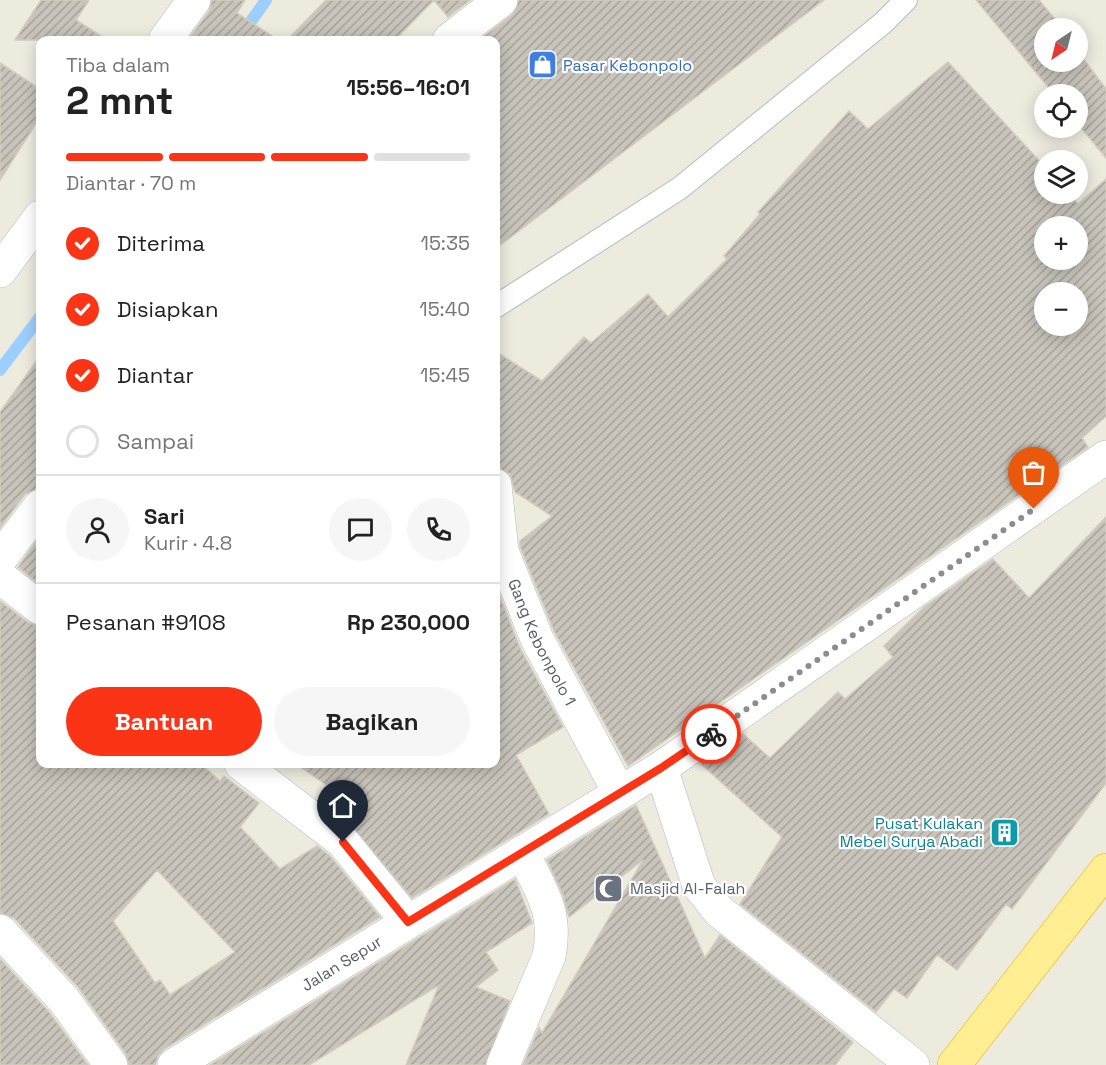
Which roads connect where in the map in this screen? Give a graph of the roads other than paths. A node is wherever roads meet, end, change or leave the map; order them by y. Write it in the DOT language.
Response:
graph roads {
  1 [pos="194,0"];
  2 [pos="501,0"];
  3 [pos="906,0"];
  4 [pos="168,36"];
  5 [pos="454,36"];
  6 [pos="36,222"];
  7 [pos="0,272"];
  8 [pos="500,304"];
  9 [pos="1106,457"];
  10 [pos="36,511"];
  11 [pos="500,532"];
  12 [pos="0,559"];
  13 [pos="0,577"];
  14 [pos="36,605"];
  15 [pos="246,768"];
  16 [pos="661,768"];
  17 [pos="619,792"];
  18 [pos="522,852"];
  19 [pos="1106,870"];
  20 [pos="408,922"];
  21 [pos="0,931"];
  22 [pos="111,1065"];
  23 [pos="174,1065"];
  24 [pos="503,1065"];
  25 [pos="912,1065"];
  26 [pos="954,1065"];
  1 -- 4 [label="street"];
  2 -- 5 [label="street"];
  3 -- 8 [label="lane"];
  6 -- 7 [label="street"];
  9 -- 16 [label="street, Jalan Sepur"];
  10 -- 12 [label="street"];
  11 -- 17 [label="street, Gang Kebonpolo 1"];
  13 -- 14 [label="street"];
  15 -- 20 [label="street"];
  16 -- 17 [label="street, Jalan Sepur"];
  16 -- 25 [label="street"];
  17 -- 18 [label="street, Jalan Sepur"];
  18 -- 20 [label="street, Jalan Sepur"];
  18 -- 24 [label="street"];
  19 -- 26 [label="highway"];
  20 -- 23 [label="street, Jalan Sepur"];
  21 -- 22 [label="street"];
}
